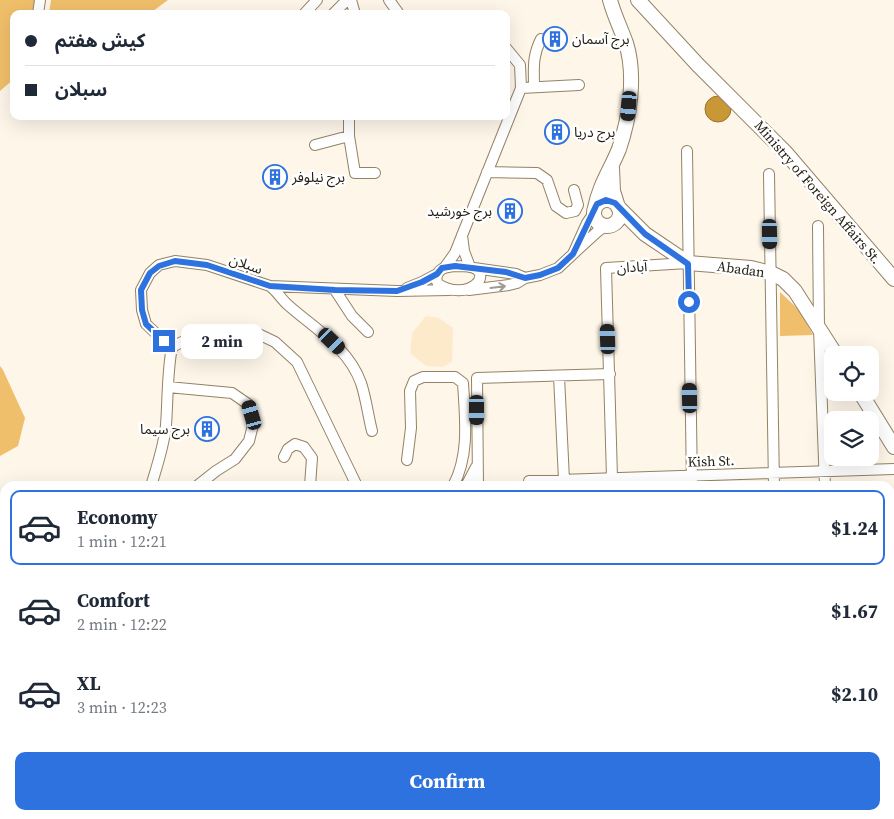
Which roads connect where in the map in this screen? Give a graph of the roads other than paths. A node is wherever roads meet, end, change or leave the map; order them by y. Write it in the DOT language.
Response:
graph roads {
  1 [pos="317,0"];
  2 [pos="349,0"];
  3 [pos="604,0"];
  4 [pos="610,0"];
  5 [pos="638,0"];
  6 [pos="646,0"];
  7 [pos="614,7"];
  8 [pos="308,10"];
  9 [pos="338,10"];
  10 [pos="541,40"];
  11 [pos="510,53"];
  12 [pos="720,84"];
  13 [pos="579,85"];
  14 [pos="534,87"];
  15 [pos="521,88"];
  16 [pos="510,115"];
  17 [pos="349,120"];
  18 [pos="508,120"];
  19 [pos="349,136"];
  20 [pos="316,145"];
  21 [pos="687,151"];
  22 [pos="612,168"];
  23 [pos="487,172"];
  24 [pos="375,174"];
  25 [pos="769,174"];
  26 [pos="574,190"];
  27 [pos="618,207"];
  28 [pos="594,211"];
  29 [pos="608,226"];
  30 [pos="818,226"];
  31 [pos="462,234"];
  32 [pos="645,234"];
  33 [pos="573,254"];
  34 [pos="688,264"];
  35 [pos="472,268"];
  36 [pos="441,270"];
  37 [pos="771,274"];
  38 [pos="525,278"];
  39 [pos="894,279"];
  40 [pos="270,286"];
  41 [pos="335,290"];
  42 [pos="449,290"];
  43 [pos="469,290"];
  44 [pos="397,291"];
  45 [pos="819,329"];
  46 [pos="368,332"];
  47 [pos="830,346"];
  48 [pos="172,347"];
  49 [pos="610,374"];
  50 [pos="559,376"];
  51 [pos="168,386"];
  52 [pos="866,401"];
  53 [pos="372,431"];
  54 [pos="894,447"];
  55 [pos="284,457"];
  56 [pos="407,460"];
  57 [pos="477,465"];
  58 [pos="894,469"];
  59 [pos="825,472"];
  60 [pos="774,473"];
  61 [pos="612,478"];
  62 [pos="564,480"];
  63 [pos="153,481"];
  64 [pos="203,481"];
  65 [pos="310,481"];
  66 [pos="355,481"];
  67 [pos="455,481"];
  68 [pos="469,481"];
  69 [pos="478,481"];
  70 [pos="552,481"];
  71 [pos="692,481"];
  72 [pos="774,481"];
  73 [pos="825,481"];
  1 -- 8 [label="street"];
  2 -- 9 [label="street"];
  3 -- 7 [label="main road"];
  4 -- 7 [label="main road"];
  5 -- 12 [label="main road, Ministry of Foreign Affairs St."];
  6 -- 12 [label="main road, Ministry of Foreign Affairs St."];
  7 -- 22 [label="main road"];
  10 -- 14 [label="street"];
  11 -- 15 [label="street"];
  12 -- 39 [label="main road, Ministry of Foreign Affairs St."];
  13 -- 14 [label="street"];
  14 -- 15 [label="street"];
  15 -- 16 [label="street"];
  17 -- 19 [label="street"];
  18 -- 23 [label="street"];
  19 -- 20 [label="street"];
  19 -- 24 [label="street"];
  21 -- 34 [label="street"];
  22 -- 27 [label="main road"];
  22 -- 28 [label="main road"];
  23 -- 26 [label="street"];
  23 -- 31 [label="street"];
  25 -- 37 [label="street"];
  27 -- 28 [label="main road"];
  27 -- 29 [label="main road"];
  27 -- 32 [label="main road"];
  28 -- 29 [label="main road"];
  28 -- 33 [label="street"];
  29 -- 32 [label="main road"];
  29 -- 33 [label="street, سبلان"];
  30 -- 45 [label="street"];
  31 -- 35 [label="street"];
  31 -- 36 [label="street"];
  32 -- 34 [label="main road"];
  33 -- 38 [label="street, سبلان"];
  34 -- 37 [label="main road, Abadan"];
  34 -- 49 [label="street, آبادان"];
  34 -- 71 [label="street"];
  35 -- 36 [label="street"];
  35 -- 38 [label="street"];
  35 -- 43 [label="street"];
  36 -- 42 [label="street"];
  36 -- 44 [label="street, سبلان"];
  37 -- 45 [label="main road, Abadan"];
  37 -- 60 [label="street"];
  43 -- 38 [label="street, سبلان, one-way"];
  40 -- 41 [label="street, سبلان"];
  40 -- 48 [label="street, سبلان"];
  40 -- 53 [label="street"];
  41 -- 44 [label="street, سبلان"];
  41 -- 46 [label="street"];
  42 -- 43 [label="street, سبلان"];
  42 -- 44 [label="street, سبلان"];
  45 -- 47 [label="main road, Abadan"];
  45 -- 59 [label="street"];
  48 -- 51 [label="street"];
  48 -- 66 [label="street"];
  49 -- 50 [label="street"];
  49 -- 61 [label="street"];
  50 -- 57 [label="street"];
  50 -- 62 [label="street"];
  51 -- 63 [label="street"];
  51 -- 64 [label="street"];
  52 -- 54 [label="main road"];
  55 -- 65 [label="street"];
  56 -- 67 [label="street"];
  57 -- 68 [label="street"];
  57 -- 69 [label="street"];
  58 -- 59 [label="street, Kish St."];
  59 -- 60 [label="street, Kish St."];
  59 -- 73 [label="street"];
  60 -- 71 [label="street, Kish St."];
  60 -- 72 [label="street"];
  61 -- 62 [label="street, Kish St."];
  61 -- 71 [label="street, Kish St."];
  62 -- 70 [label="street, Kish St."];
}
